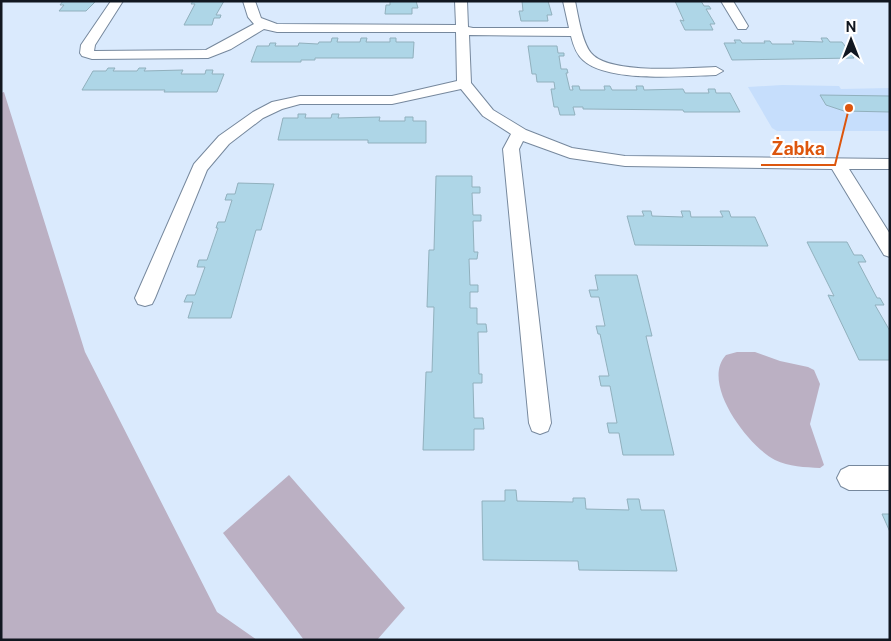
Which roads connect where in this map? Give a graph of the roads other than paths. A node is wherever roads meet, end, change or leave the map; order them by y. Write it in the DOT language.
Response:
graph roads {
  1 [pos="117,1"];
  2 [pos="249,1"];
  3 [pos="461,1"];
  4 [pos="569,1"];
  5 [pos="727,1"];
  6 [pos="262,25"];
  7 [pos="742,26"];
  8 [pos="461,30"];
  9 [pos="577,32"];
  10 [pos="716,71"];
  11 [pos="464,84"];
  12 [pos="521,134"];
  13 [pos="837,163"];
  14 [pos="890,164"];
  15 [pos="890,250"];
  16 [pos="145,298"];
  17 [pos="540,423"];
  18 [pos="849,478"];
  19 [pos="890,478"];
  1 -- 6 [label="street"];
  2 -- 6 [label="street"];
  3 -- 8 [label="street"];
  4 -- 9 [label="street"];
  5 -- 7 [label="street"];
  6 -- 8 [label="street"];
  8 -- 9 [label="street"];
  8 -- 11 [label="street"];
  9 -- 10 [label="street"];
  11 -- 12 [label="street"];
  11 -- 16 [label="street"];
  12 -- 13 [label="street"];
  12 -- 17 [label="street"];
  13 -- 14 [label="street"];
  13 -- 15 [label="street"];
  18 -- 19 [label="street"];
}
